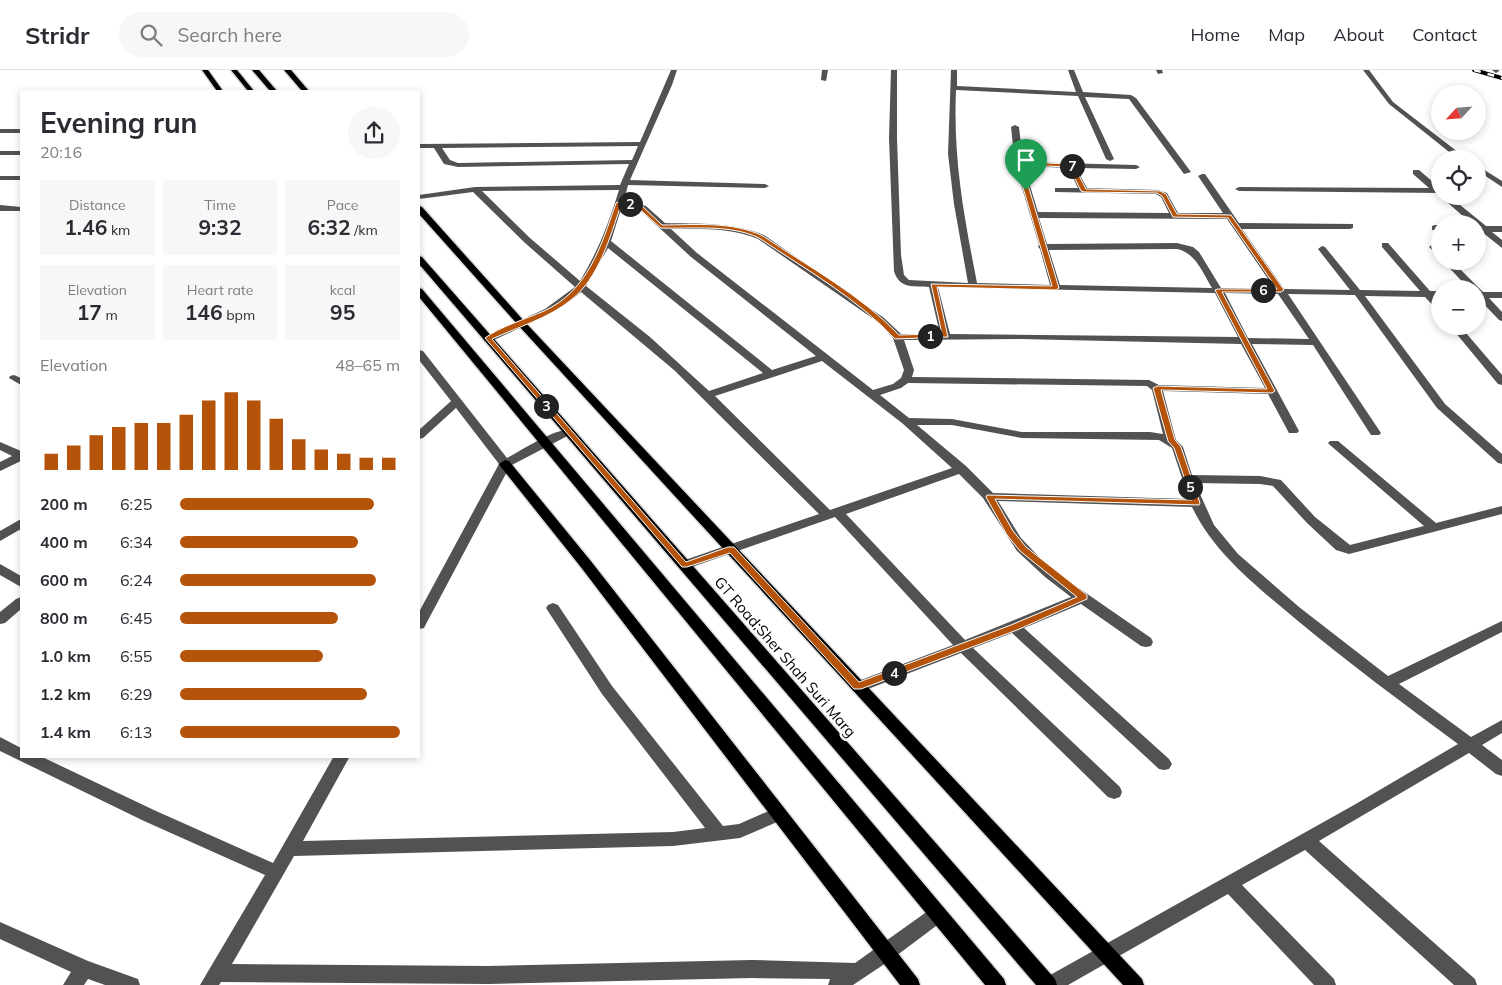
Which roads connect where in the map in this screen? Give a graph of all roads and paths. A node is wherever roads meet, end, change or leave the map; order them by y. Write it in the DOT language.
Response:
graph roads {
  1 [pos="205,70"];
  2 [pos="234,70"];
  3 [pos="255,70"];
  4 [pos="287,70"];
  5 [pos="674,70"];
  6 [pos="825,70"];
  7 [pos="894,70"];
  8 [pos="954,70"];
  9 [pos="1071,70"];
  10 [pos="1366,70"];
  11 [pos="824,80"];
  12 [pos="953,88"];
  13 [pos="219,90"];
  14 [pos="251,90"];
  15 [pos="273,90"];
  16 [pos="305,90"];
  17 [pos="1080,94"];
  18 [pos="1015,127"];
  19 [pos="0,131"];
  20 [pos="20,131"];
  21 [pos="642,144"];
  22 [pos="420,146"];
  23 [pos="436,146"];
  24 [pos="1451,150"];
  25 [pos="0,153"];
  26 [pos="20,153"];
  27 [pos="1110,159"];
  28 [pos="634,162"];
  29 [pos="1019,164"];
  30 [pos="1071,165"];
  31 [pos="1136,167"];
  32 [pos="1187,172"];
  33 [pos="1416,172"];
  34 [pos="1486,174"];
  35 [pos="1202,176"];
  36 [pos="0,178"];
  37 [pos="20,178"];
  38 [pos="625,185"];
  39 [pos="1431,185"];
  40 [pos="1502,185"];
  41 [pos="765,186"];
  42 [pos="475,189"];
  43 [pos="1238,189"];
  44 [pos="1058,190"];
  45 [pos="1084,191"];
  46 [pos="1431,191"];
  47 [pos="420,197"];
  48 [pos="618,203"];
  49 [pos="1454,205"];
  50 [pos="0,208"];
  51 [pos="20,209"];
  52 [pos="420,210"];
  53 [pos="1033,215"];
  54 [pos="1466,215"];
  55 [pos="1175,216"];
  56 [pos="1229,216"];
  57 [pos="661,226"];
  58 [pos="1236,226"];
  59 [pos="1350,226"];
  60 [pos="1486,227"];
  61 [pos="1502,229"];
  62 [pos="1486,232"];
  63 [pos="606,242"];
  64 [pos="1385,245"];
  65 [pos="1502,245"];
  66 [pos="1042,246"];
  67 [pos="1322,249"];
  68 [pos="420,260"];
  69 [pos="1456,270"];
  70 [pos="1466,280"];
  71 [pos="933,285"];
  72 [pos="973,286"];
  73 [pos="581,287"];
  74 [pos="1056,288"];
  75 [pos="1218,290"];
  76 [pos="1281,290"];
  77 [pos="420,292"];
  78 [pos="1357,292"];
  79 [pos="1428,294"];
  80 [pos="1486,294"];
  81 [pos="1502,295"];
  82 [pos="1431,298"];
  83 [pos="1486,301"];
  84 [pos="1502,318"];
  85 [pos="521,323"];
  86 [pos="1463,335"];
  87 [pos="946,336"];
  88 [pos="898,337"];
  89 [pos="488,338"];
  90 [pos="1245,340"];
  91 [pos="1316,342"];
  92 [pos="420,356"];
  93 [pos="823,357"];
  94 [pos="424,368"];
  95 [pos="770,374"];
  96 [pos="906,380"];
  97 [pos="1502,382"];
  98 [pos="1157,388"];
  99 [pos="1272,391"];
  100 [pos="872,394"];
  101 [pos="707,395"];
  102 [pos="457,401"];
  103 [pos="906,421"];
  104 [pos="1292,431"];
  105 [pos="569,432"];
  106 [pos="1375,432"];
  107 [pos="420,435"];
  108 [pos="1171,441"];
  109 [pos="545,442"];
  110 [pos="1334,443"];
  111 [pos="0,445"];
  112 [pos="20,455"];
  113 [pos="20,457"];
  114 [pos="1502,460"];
  115 [pos="505,464"];
  116 [pos="0,467"];
  117 [pos="962,470"];
  118 [pos="1188,479"];
  119 [pos="990,497"];
  120 [pos="1196,503"];
  121 [pos="1502,510"];
  122 [pos="832,514"];
  123 [pos="20,524"];
  124 [pos="1434,528"];
  125 [pos="0,537"];
  126 [pos="731,549"];
  127 [pos="684,565"];
  128 [pos="0,569"];
  129 [pos="20,581"];
  130 [pos="1084,597"];
  131 [pos="20,603"];
  132 [pos="552,608"];
  133 [pos="0,619"];
  134 [pos="420,622"];
  135 [pos="1502,626"];
  136 [pos="1014,627"];
  137 [pos="1146,642"];
  138 [pos="963,647"];
  139 [pos="1387,683"];
  140 [pos="858,687"];
  141 [pos="1502,726"];
  142 [pos="0,744"];
  143 [pos="1470,745"];
  144 [pos="20,754"];
  145 [pos="29,758"];
  146 [pos="341,758"];
  147 [pos="1164,764"];
  148 [pos="1502,769"];
  149 [pos="1114,792"];
  150 [pos="778,814"];
  151 [pos="720,834"];
  152 [pos="1306,840"];
  153 [pos="290,849"];
  154 [pos="276,872"];
  155 [pos="1229,883"];
  156 [pos="938,914"];
  157 [pos="0,930"];
  158 [pos="886,953"];
  159 [pos="1105,953"];
  160 [pos="85,969"];
  161 [pos="855,972"];
  162 [pos="212,979"];
  163 [pos="581,980"];
  164 [pos="72,985"];
  165 [pos="131,985"];
  166 [pos="837,985"];
  167 [pos="911,985"];
  168 [pos="997,985"];
  169 [pos="1049,985"];
  170 [pos="1135,985"];
  171 [pos="1327,985"];
  172 [pos="1468,985"];
  1 -- 13 [label="main road"];
  2 -- 14 [label="main road"];
  3 -- 15 [label="main road"];
  4 -- 16 [label="main road"];
  5 -- 21 [label="street"];
  6 -- 11 [label="street"];
  7 -- 71 [label="street"];
  8 -- 12 [label="street"];
  9 -- 17 [label="street"];
  10 -- 24 [label="street"];
  12 -- 17 [label="street"];
  12 -- 72 [label="street"];
  17 -- 27 [label="street"];
  17 -- 32 [label="street"];
  18 -- 29 [label="street"];
  19 -- 20 [label="street"];
  21 -- 23 [label="street"];
  21 -- 28 [label="street"];
  22 -- 23 [label="street"];
  23 -- 28 [label="street"];
  25 -- 26 [label="street"];
  28 -- 38 [label="street"];
  29 -- 30 [label="street"];
  29 -- 53 [label="street"];
  30 -- 31 [label="street"];
  30 -- 45 [label="street"];
  33 -- 39 [label="street"];
  34 -- 40 [label="street"];
  35 -- 56 [label="street"];
  36 -- 37 [label="street"];
  38 -- 41 [label="street"];
  38 -- 42 [label="street"];
  38 -- 48 [label="street"];
  42 -- 47 [label="street"];
  42 -- 73 [label="street"];
  43 -- 46 [label="street"];
  44 -- 45 [label="street"];
  45 -- 55 [label="street"];
  48 -- 57 [label="street"];
  48 -- 63 [label="street"];
  49 -- 54 [label="street"];
  50 -- 51 [label="street"];
  52 -- 85 [label="main road"];
  53 -- 55 [label="street"];
  53 -- 66 [label="street"];
  55 -- 56 [label="street"];
  56 -- 58 [label="street"];
  57 -- 88 [label="street"];
  57 -- 93 [label="street"];
  58 -- 59 [label="street"];
  58 -- 76 [label="street"];
  60 -- 61 [label="street"];
  62 -- 65 [label="street"];
  63 -- 73 [label="street"];
  63 -- 95 [label="street"];
  64 -- 79 [label="street"];
  66 -- 74 [label="street"];
  66 -- 75 [label="street"];
  67 -- 78 [label="street"];
  68 -- 89 [label="main road, GT Road;Sher Shah Suri Marg"];
  69 -- 70 [label="street"];
  71 -- 72 [label="street"];
  71 -- 87 [label="street"];
  72 -- 74 [label="street"];
  73 -- 85 [label="street"];
  73 -- 101 [label="street"];
  74 -- 75 [label="street"];
  75 -- 76 [label="street"];
  75 -- 90 [label="street"];
  76 -- 78 [label="street"];
  76 -- 91 [label="street"];
  77 -- 109 [label="main road"];
  78 -- 79 [label="street"];
  78 -- 114 [label="street"];
  79 -- 82 [label="street"];
  80 -- 81 [label="street"];
  83 -- 84 [label="street"];
  85 -- 89 [label="street"];
  85 -- 126 [label="main road"];
  86 -- 97 [label="street"];
  87 -- 88 [label="street"];
  87 -- 90 [label="street"];
  88 -- 96 [label="street"];
  89 -- 105 [label="main road, GT Road;Sher Shah Suri Marg"];
  90 -- 91 [label="street"];
  90 -- 99 [label="street"];
  91 -- 106 [label="street"];
  92 -- 94 [label="street"];
  93 -- 95 [label="street"];
  93 -- 100 [label="street"];
  94 -- 102 [label="street"];
  95 -- 101 [label="street"];
  96 -- 98 [label="street"];
  96 -- 100 [label="street"];
  98 -- 99 [label="street"];
  98 -- 108 [label="street"];
  99 -- 104 [label="street"];
  100 -- 103 [label="street"];
  101 -- 122 [label="street"];
  102 -- 107 [label="street"];
  102 -- 115 [label="street"];
  103 -- 108 [label="street"];
  103 -- 117 [label="street"];
  105 -- 109 [label="street"];
  105 -- 127 [label="main road, GT Road;Sher Shah Suri Marg"];
  108 -- 118 [label="street"];
  109 -- 115 [label="street"];
  109 -- 156 [label="main road"];
  110 -- 124 [label="street"];
  111 -- 112 [label="street"];
  113 -- 116 [label="street"];
  115 -- 134 [label="street"];
  115 -- 150 [label="main road"];
  117 -- 119 [label="street"];
  117 -- 122 [label="street"];
  118 -- 120 [label="street"];
  118 -- 124 [label="street"];
  119 -- 120 [label="street"];
  119 -- 130 [label="street"];
  120 -- 139 [label="street"];
  121 -- 124 [label="street"];
  122 -- 126 [label="street"];
  122 -- 138 [label="street"];
  123 -- 125 [label="street"];
  126 -- 127 [label="street"];
  126 -- 140 [label="main road"];
  127 -- 169 [label="main road, GT Road;Sher Shah Suri Marg"];
  128 -- 129 [label="street"];
  130 -- 136 [label="street"];
  130 -- 137 [label="street"];
  131 -- 133 [label="street"];
  132 -- 151 [label="street"];
  135 -- 139 [label="street"];
  136 -- 138 [label="street"];
  136 -- 147 [label="street"];
  138 -- 140 [label="street"];
  138 -- 149 [label="street"];
  139 -- 143 [label="street"];
  140 -- 159 [label="main road"];
  141 -- 143 [label="street"];
  142 -- 144 [label="street"];
  143 -- 148 [label="street"];
  143 -- 152 [label="street"];
  145 -- 154 [label="street"];
  146 -- 153 [label="street"];
  150 -- 151 [label="street"];
  150 -- 158 [label="main road"];
  151 -- 153 [label="street"];
  152 -- 155 [label="street"];
  152 -- 172 [label="street"];
  153 -- 154 [label="street"];
  154 -- 162 [label="street"];
  155 -- 159 [label="street"];
  155 -- 171 [label="street"];
  156 -- 158 [label="street"];
  156 -- 168 [label="main road"];
  157 -- 160 [label="street"];
  158 -- 161 [label="street"];
  158 -- 167 [label="main road"];
  159 -- 169 [label="street"];
  159 -- 170 [label="main road"];
  160 -- 164 [label="street"];
  160 -- 165 [label="street"];
  161 -- 163 [label="street"];
  161 -- 166 [label="street"];
  162 -- 163 [label="street"];
}
